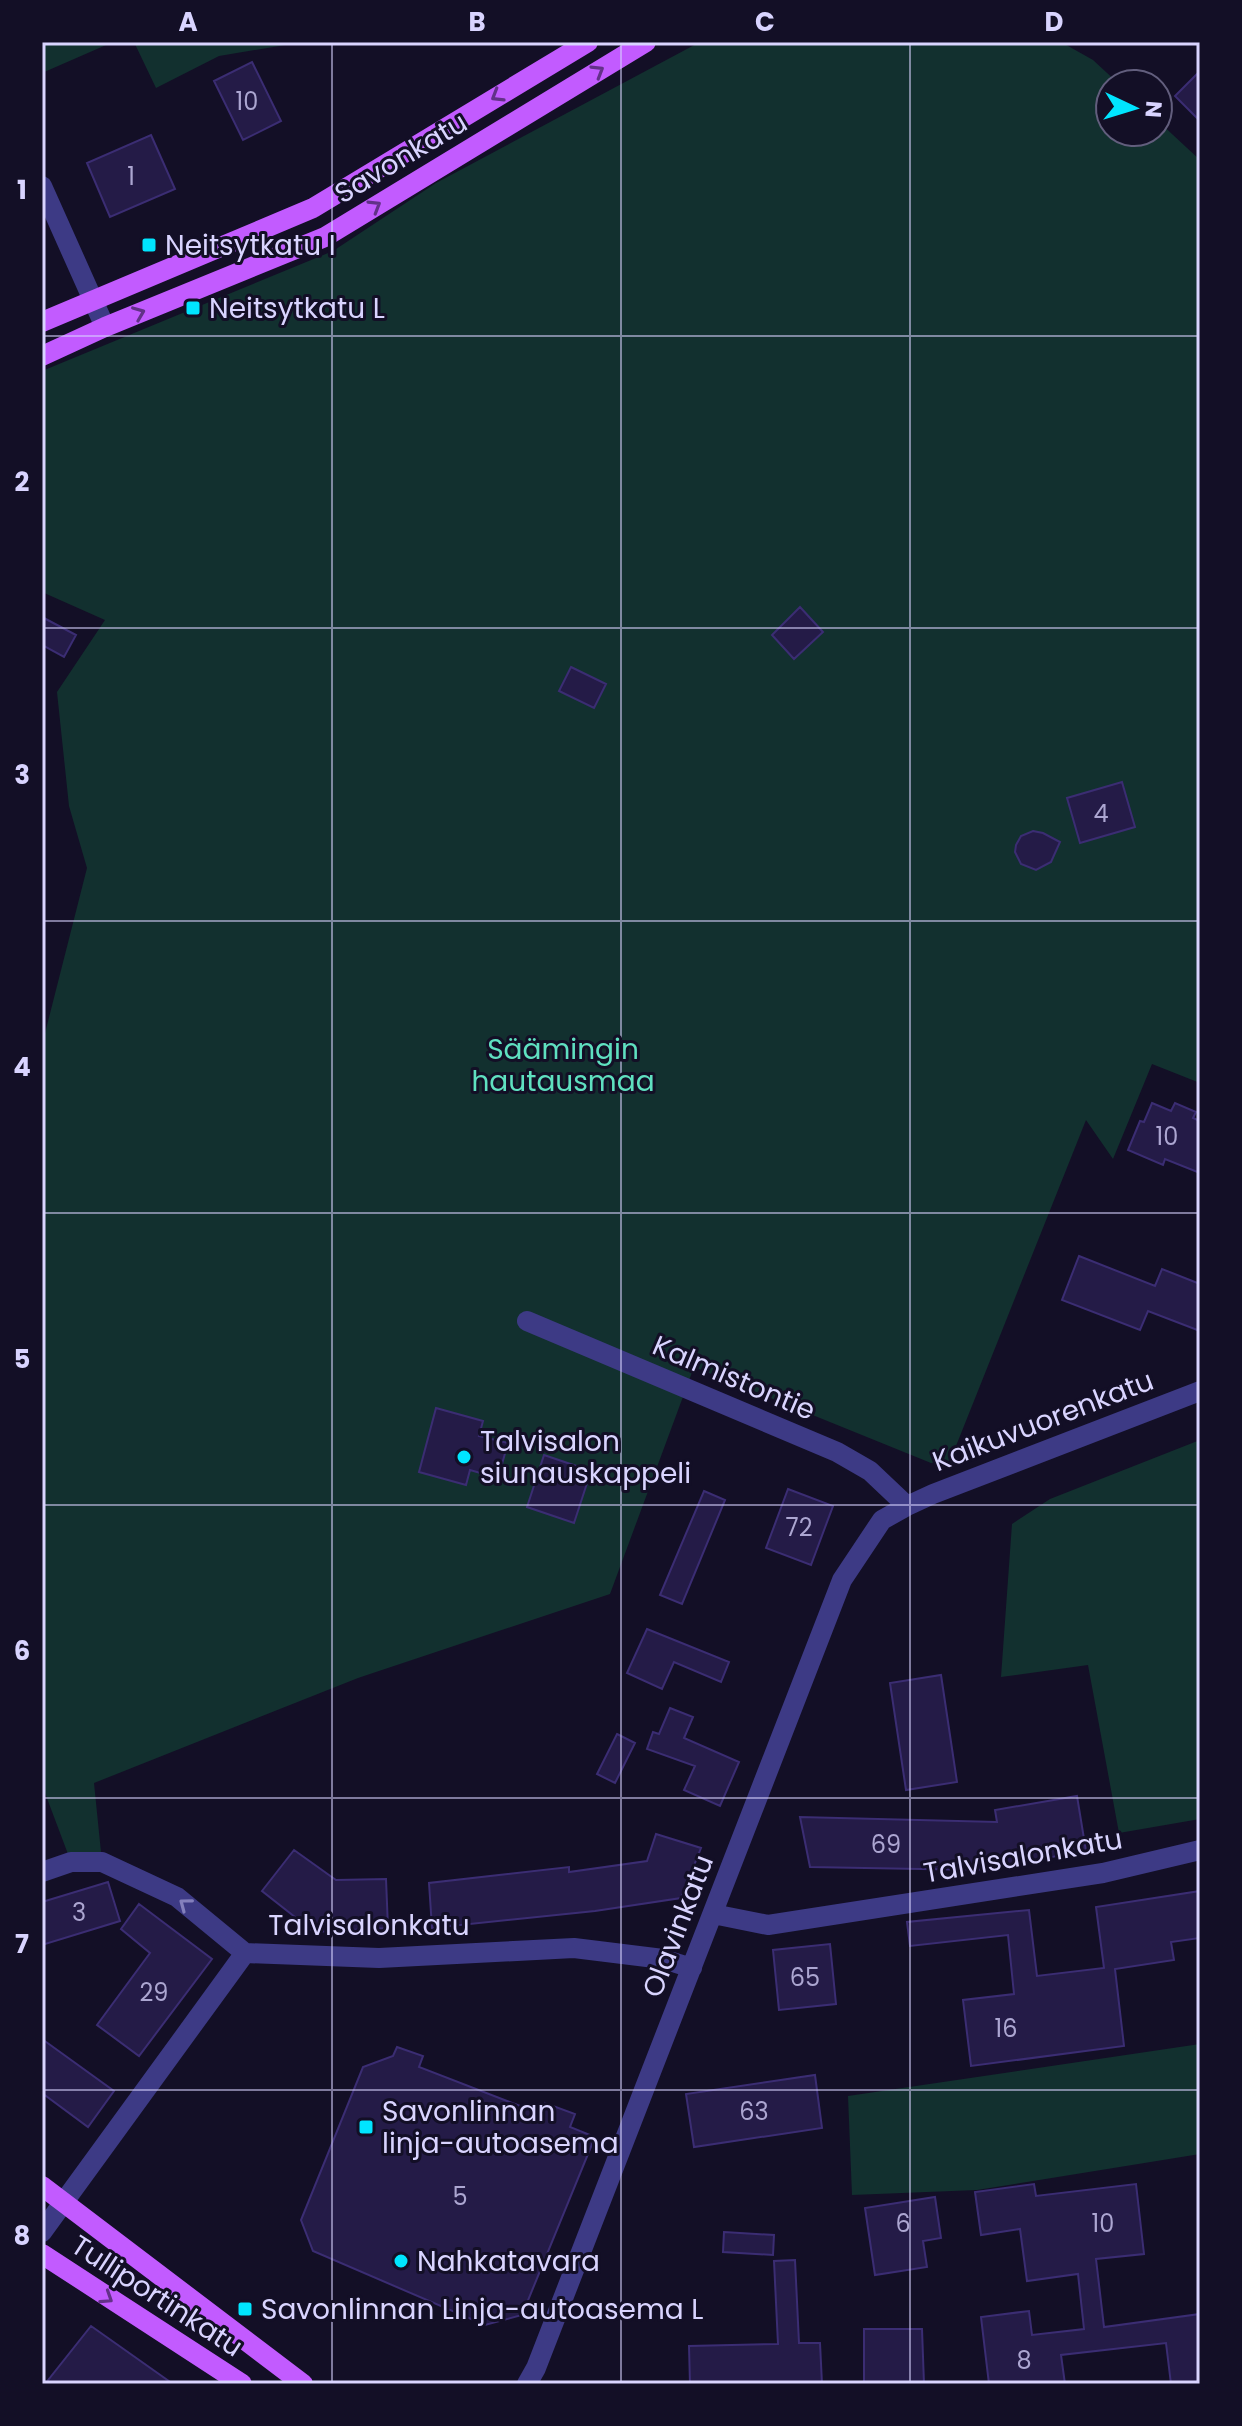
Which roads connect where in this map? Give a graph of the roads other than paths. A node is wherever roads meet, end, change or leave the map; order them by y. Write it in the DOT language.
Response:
graph roads {
  1 [pos="588,42"];
  2 [pos="646,42"];
  3 [pos="42,186"];
  4 [pos="92,300"];
  5 [pos="42,322"];
  6 [pos="105,327"];
  7 [pos="42,356"];
  8 [pos="527,1321"];
  9 [pos="1200,1391"];
  10 [pos="907,1506"];
  11 [pos="1200,1850"];
  12 [pos="42,1872"];
  13 [pos="713,1914"];
  14 [pos="245,1953"];
  15 [pos="692,1968"];
  16 [pos="42,2186"];
  17 [pos="63,2204"];
  18 [pos="42,2232"];
  19 [pos="42,2254"];
  20 [pos="242,2384"];
  21 [pos="303,2384"];
  22 [pos="527,2384"];
  1 -- 4 [label="main road, Savonkatu, one-way"];
  6 -- 2 [label="main road, Savonkatu, one-way"];
  3 -- 4 [label="street"];
  4 -- 5 [label="main road, Savonkatu"];
  4 -- 6 [label="street"];
  6 -- 7 [label="main road, Savonkatu"];
  8 -- 10 [label="street, Kalmistontie"];
  9 -- 10 [label="street, Kaikuvuorenkatu"];
  10 -- 13 [label="street, Olavinkatu"];
  11 -- 13 [label="street, Talvisalonkatu"];
  14 -- 12 [label="street, one-way"];
  13 -- 15 [label="street, Olavinkatu"];
  14 -- 15 [label="street, Talvisalonkatu"];
  14 -- 17 [label="street, Talvisalonkatu"];
  15 -- 22 [label="street, Olavinkatu"];
  16 -- 17 [label="main road, Tulliportinkatu"];
  17 -- 18 [label="street, Talvisalonkatu"];
  17 -- 21 [label="main road, Tulliportinkatu"];
  19 -- 20 [label="main road, Tulliportinkatu, one-way"];
}
